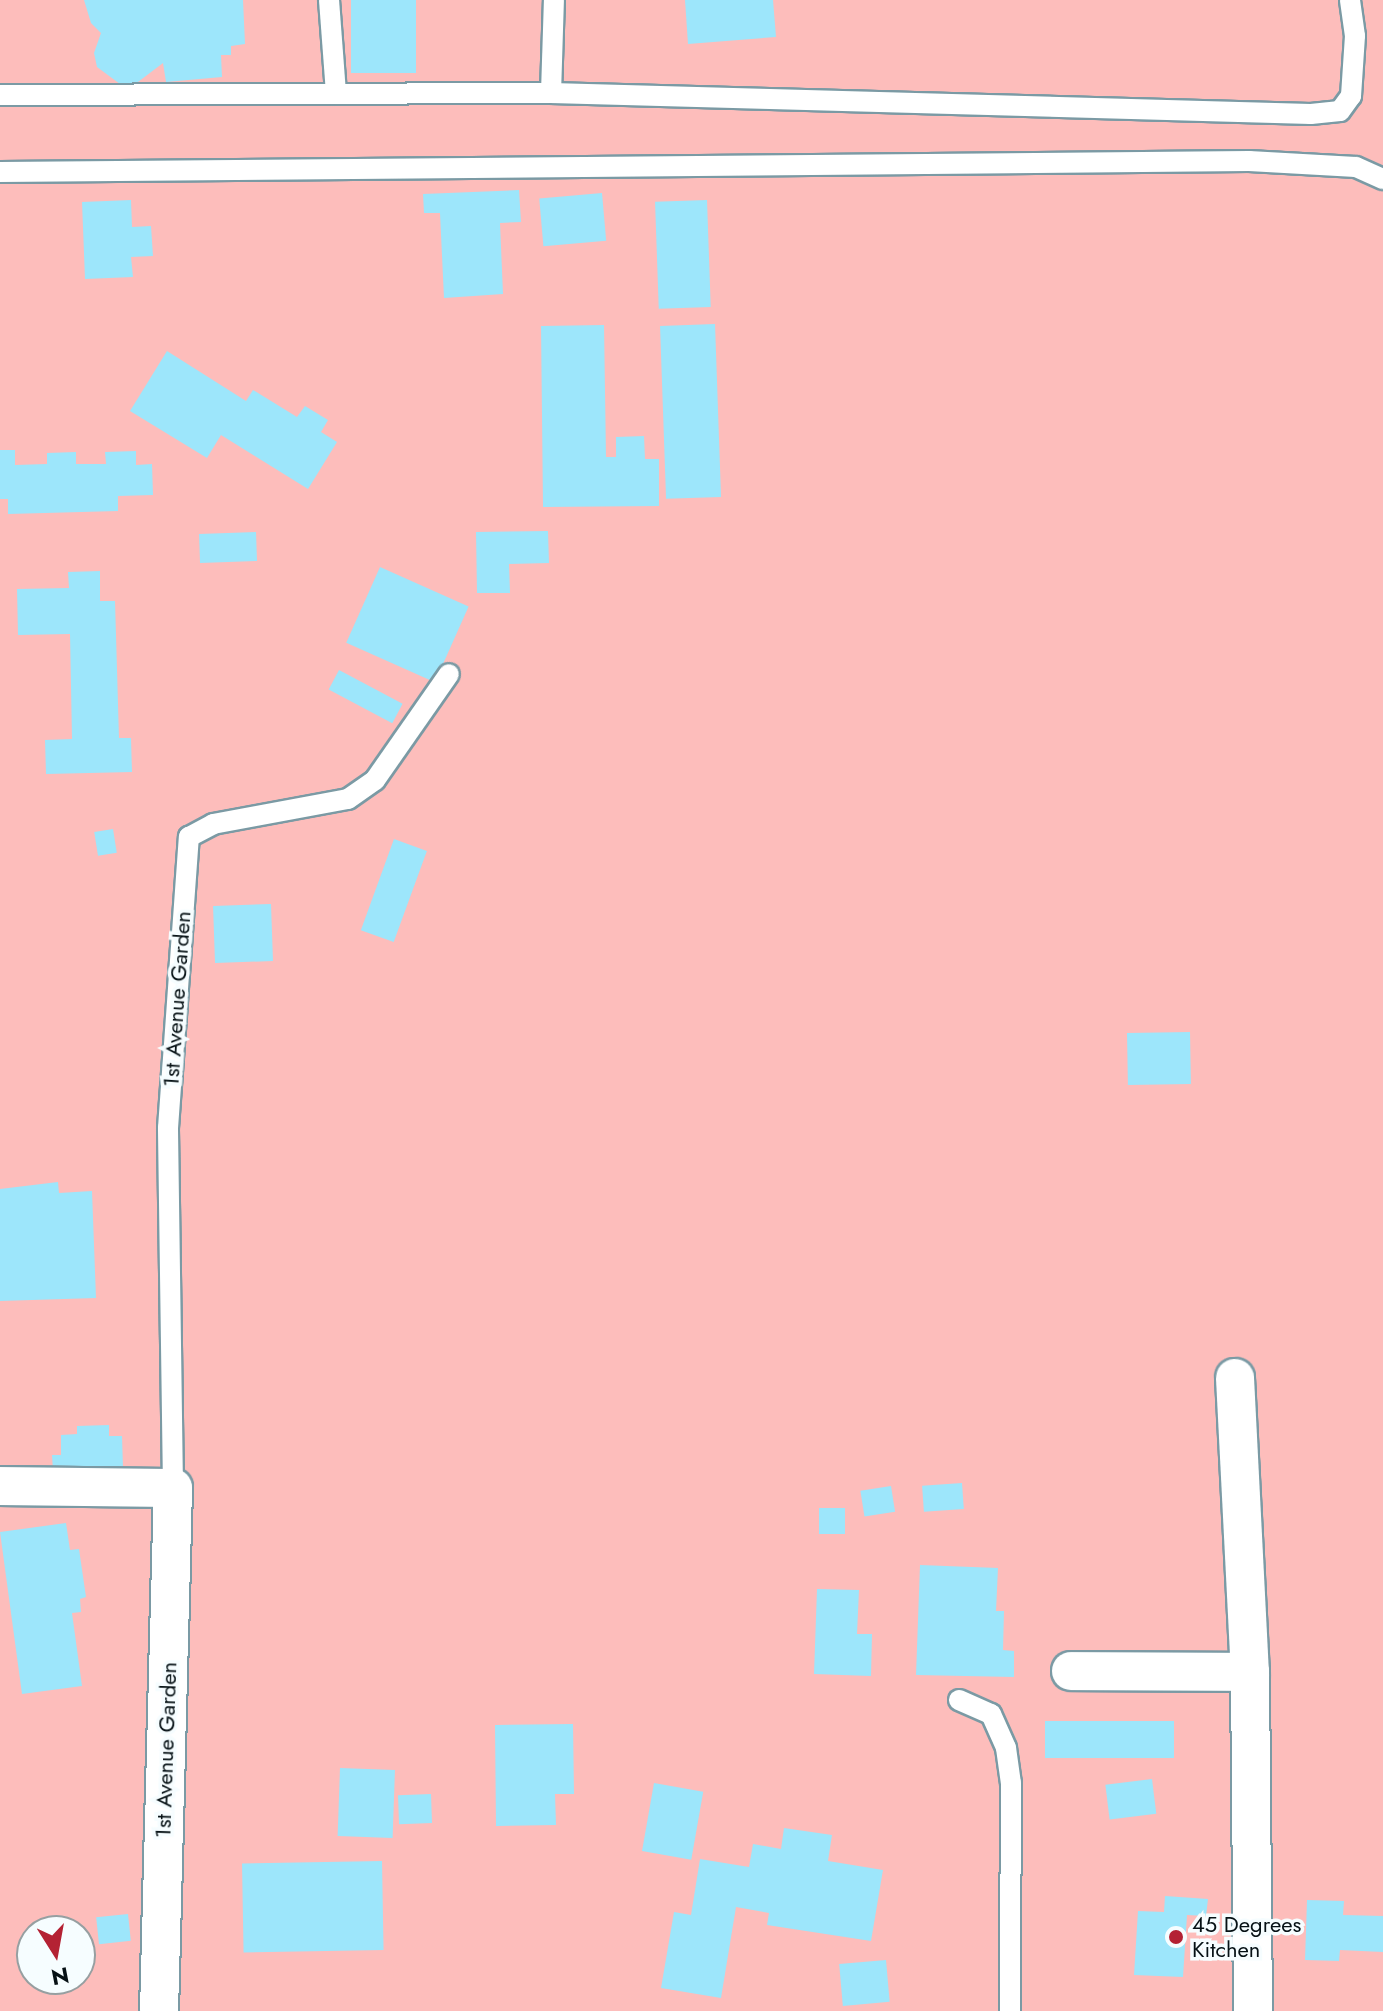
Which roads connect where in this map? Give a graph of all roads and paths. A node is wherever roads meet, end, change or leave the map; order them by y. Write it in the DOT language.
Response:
graph roads {
  1 [pos="329,0"];
  2 [pos="554,0"];
  3 [pos="1350,0"];
  4 [pos="551,93"];
  5 [pos="336,94"];
  6 [pos="0,95"];
  7 [pos="0,172"];
  8 [pos="1383,179"];
  9 [pos="449,674"];
  10 [pos="1235,1378"];
  11 [pos="0,1486"];
  12 [pos="173,1488"];
  13 [pos="1071,1671"];
  14 [pos="1250,1672"];
  15 [pos="959,1700"];
  16 [pos="159,2011"];
  17 [pos="1010,2011"];
  18 [pos="1253,2011"];
  1 -- 5 [label="lane"];
  2 -- 4 [label="lane"];
  3 -- 4 [label="lane"];
  4 -- 5 [label="lane"];
  5 -- 6 [label="lane"];
  7 -- 8 [label="lane"];
  9 -- 12 [label="lane, 1st Avenue Garden"];
  10 -- 14 [label="street"];
  11 -- 12 [label="street"];
  12 -- 16 [label="street, 1st Avenue Garden"];
  13 -- 14 [label="street"];
  14 -- 18 [label="street"];
  15 -- 17 [label="lane"];
}
